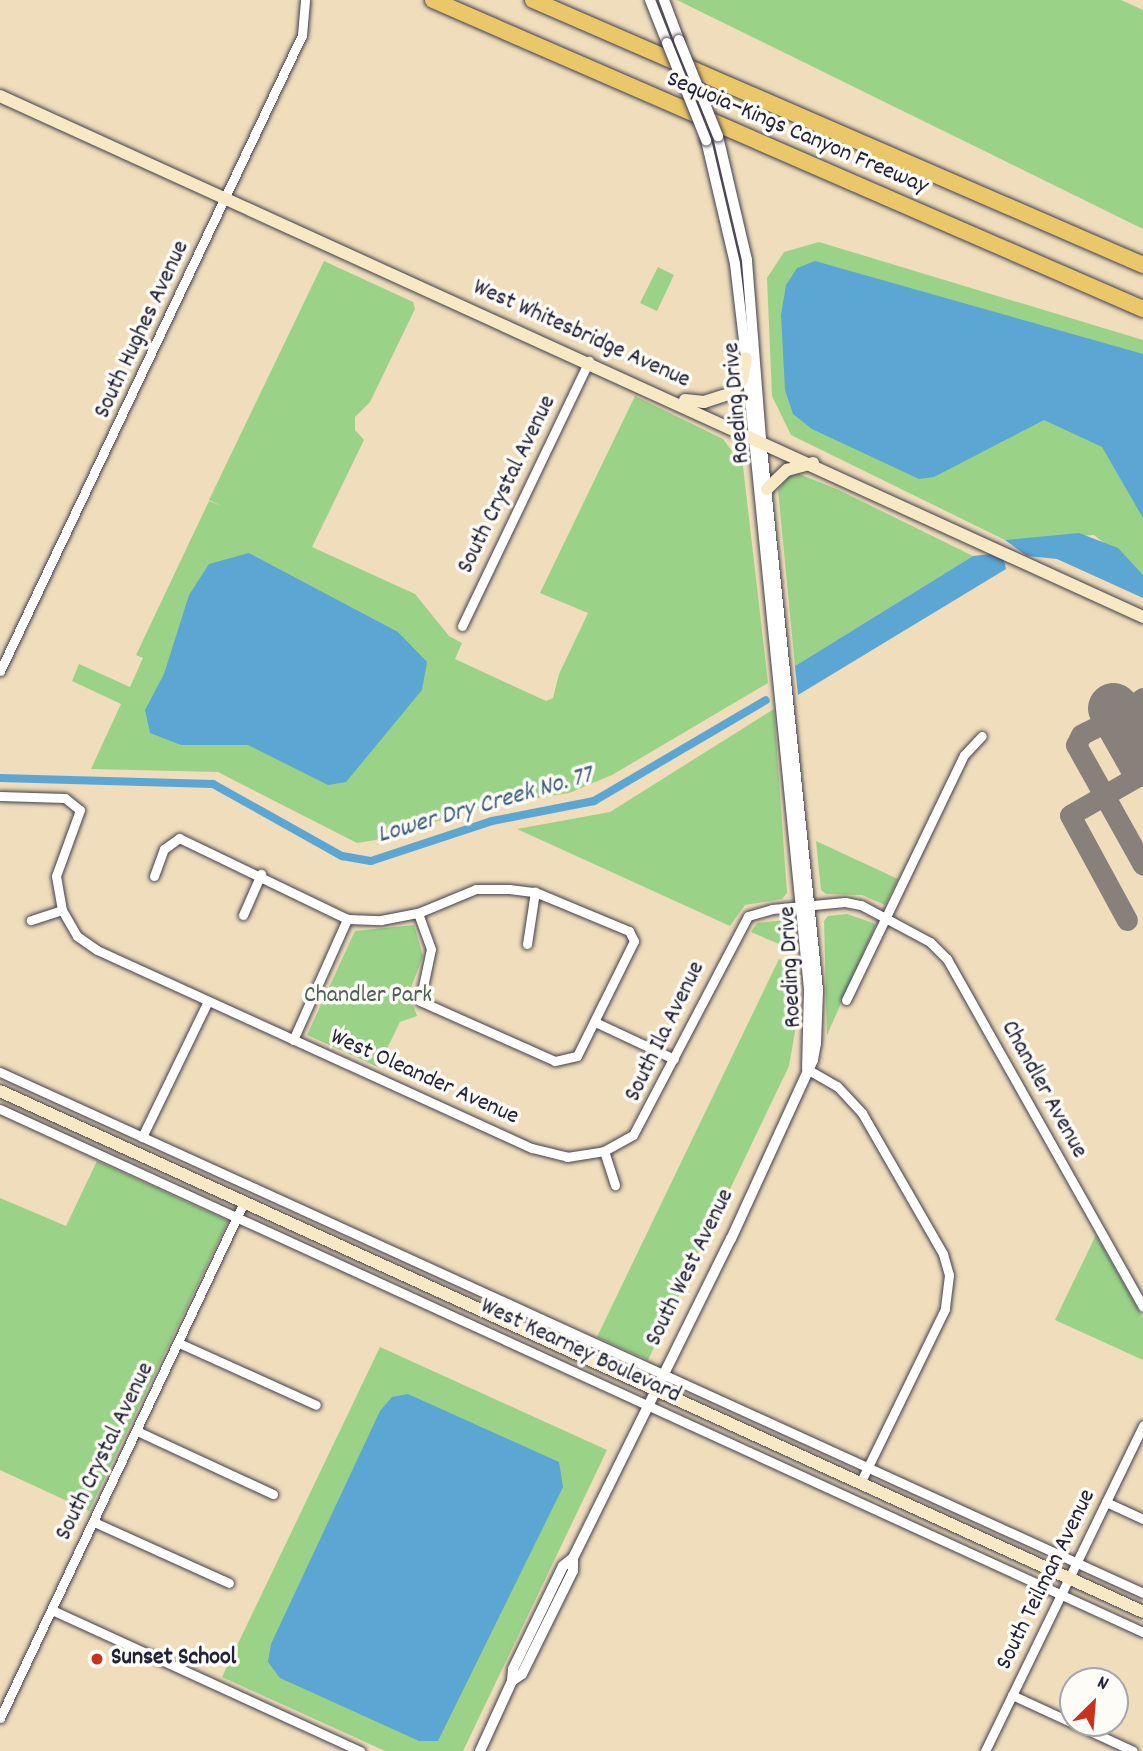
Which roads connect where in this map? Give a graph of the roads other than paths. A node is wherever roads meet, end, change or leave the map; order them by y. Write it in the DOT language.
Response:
graph roads {
  1 [pos="305,0"];
  2 [pos="433,0"];
  3 [pos="533,0"];
  4 [pos="650,0"];
  5 [pos="664,0"];
  6 [pos="0,96"];
  7 [pos="226,200"];
  8 [pos="1143,265"];
  9 [pos="1143,309"];
  10 [pos="746,358"];
  11 [pos="589,360"];
  12 [pos="672,399"];
  13 [pos="755,437"];
  14 [pos="813,463"];
  15 [pos="767,489"];
  16 [pos="1143,617"];
  17 [pos="462,626"];
  18 [pos="0,671"];
  19 [pos="982,736"];
  20 [pos="0,796"];
  21 [pos="261,874"];
  22 [pos="154,876"];
  23 [pos="535,892"];
  24 [pos="805,907"];
  25 [pos="62,910"];
  26 [pos="418,912"];
  27 [pos="243,915"];
  28 [pos="748,916"];
  29 [pos="347,919"];
  30 [pos="884,919"];
  31 [pos="30,920"];
  32 [pos="527,944"];
  33 [pos="846,1000"];
  34 [pos="208,1001"];
  35 [pos="595,1022"];
  36 [pos="293,1040"];
  37 [pos="674,1059"];
  38 [pos="807,1069"];
  39 [pos="0,1072"];
  40 [pos="0,1091"];
  41 [pos="0,1109"];
  42 [pos="142,1137"];
  43 [pos="604,1152"];
  44 [pos="615,1185"];
  45 [pos="244,1202"];
  46 [pos="237,1218"];
  47 [pos="1143,1307"];
  48 [pos="179,1343"];
  49 [pos="662,1374"];
  50 [pos="655,1390"];
  51 [pos="316,1405"];
  52 [pos="648,1406"];
  53 [pos="1143,1425"];
  54 [pos="137,1431"];
  55 [pos="868,1467"];
  56 [pos="860,1483"];
  57 [pos="273,1494"];
  58 [pos="1106,1502"];
  59 [pos="1143,1519"];
  60 [pos="94,1522"];
  61 [pos="1077,1562"];
  62 [pos="1069,1578"];
  63 [pos="229,1583"];
  64 [pos="1143,1593"];
  65 [pos="1061,1595"];
  66 [pos="52,1610"];
  67 [pos="1143,1612"];
  68 [pos="1143,1632"];
  69 [pos="1012,1695"];
  70 [pos="0,1718"];
  71 [pos="360,1751"];
  72 [pos="480,1751"];
  73 [pos="985,1751"];
  74 [pos="1133,1751"];
  1 -- 7 [label="street, South Hughes Avenue"];
  2 -- 9 [label="highway, Sequoia–Kings Canyon Freeway"];
  3 -- 8 [label="highway, Sequoia–Kings Canyon Freeway"];
  4 -- 10 [label="street, Roeding Drive, bridge"];
  5 -- 13 [label="street, Roeding Drive, bridge"];
  6 -- 7 [label="main road, West Whitesbridge Avenue"];
  7 -- 11 [label="main road, West Whitesbridge Avenue"];
  7 -- 18 [label="street, South Hughes Avenue"];
  10 -- 12 [label="main road"];
  10 -- 13 [label="street, Roeding Drive"];
  11 -- 12 [label="main road, West Whitesbridge Avenue"];
  11 -- 17 [label="street, South Crystal Avenue"];
  12 -- 13 [label="main road, West Whitesbridge Avenue"];
  13 -- 14 [label="main road, West Whitesbridge Avenue"];
  13 -- 15 [label="street, Roeding Drive"];
  13 -- 24 [label="street, Roeding Drive"];
  14 -- 15 [label="main road"];
  14 -- 16 [label="main road, West Whitesbridge Avenue"];
  15 -- 24 [label="street, Roeding Drive"];
  19 -- 30 [label="street"];
  20 -- 25 [label="street"];
  21 -- 22 [label="street"];
  21 -- 27 [label="street"];
  21 -- 29 [label="street"];
  23 -- 26 [label="street"];
  23 -- 32 [label="street"];
  23 -- 35 [label="street"];
  24 -- 28 [label="street, Chandler Avenue"];
  24 -- 30 [label="street, Chandler Avenue"];
  24 -- 38 [label="street, Roeding Drive"];
  25 -- 31 [label="street"];
  25 -- 34 [label="street, West Oleander Avenue"];
  26 -- 29 [label="street"];
  26 -- 35 [label="street"];
  28 -- 37 [label="street, South Ila Avenue"];
  29 -- 36 [label="street"];
  30 -- 33 [label="street"];
  30 -- 47 [label="street, Chandler Avenue"];
  34 -- 36 [label="street, West Oleander Avenue"];
  34 -- 42 [label="street"];
  35 -- 37 [label="street"];
  36 -- 43 [label="street, West Oleander Avenue"];
  37 -- 43 [label="street, South Ila Avenue"];
  38 -- 49 [label="street, South West Avenue"];
  38 -- 55 [label="street"];
  39 -- 42 [label="street, West Kearney Boulevard"];
  40 -- 45 [label="main road, West Kearney Boulevard"];
  41 -- 46 [label="street, West Kearney Boulevard"];
  42 -- 49 [label="street, West Kearney Boulevard"];
  43 -- 44 [label="street"];
  45 -- 46 [label="street, South Crystal Avenue"];
  45 -- 50 [label="main road, West Kearney Boulevard"];
  46 -- 48 [label="street, South Crystal Avenue"];
  46 -- 52 [label="street, West Kearney Boulevard"];
  48 -- 51 [label="street"];
  48 -- 54 [label="street, South Crystal Avenue"];
  49 -- 50 [label="street, South West Avenue"];
  49 -- 55 [label="street, West Kearney Boulevard"];
  50 -- 52 [label="street, South West Avenue"];
  50 -- 56 [label="main road, West Kearney Boulevard"];
  52 -- 65 [label="street, West Kearney Boulevard"];
  52 -- 72 [label="street, South West Avenue"];
  53 -- 58 [label="street, South Teilman Avenue"];
  54 -- 57 [label="street"];
  54 -- 60 [label="street, South Crystal Avenue"];
  55 -- 56 [label="street"];
  55 -- 61 [label="street, West Kearney Boulevard"];
  56 -- 62 [label="main road, West Kearney Boulevard"];
  58 -- 59 [label="street"];
  58 -- 61 [label="street, South Teilman Avenue"];
  60 -- 63 [label="street"];
  60 -- 66 [label="street, South Crystal Avenue"];
  61 -- 62 [label="street, South Teilman Avenue"];
  61 -- 64 [label="street, West Kearney Boulevard"];
  62 -- 65 [label="street, South Teilman Avenue"];
  62 -- 67 [label="main road, West Kearney Boulevard"];
  65 -- 68 [label="street, West Kearney Boulevard"];
  65 -- 69 [label="street, South Teilman Avenue"];
  66 -- 70 [label="street, South Crystal Avenue"];
  66 -- 71 [label="street"];
  69 -- 73 [label="street, South Teilman Avenue"];
  69 -- 74 [label="street"];
}
